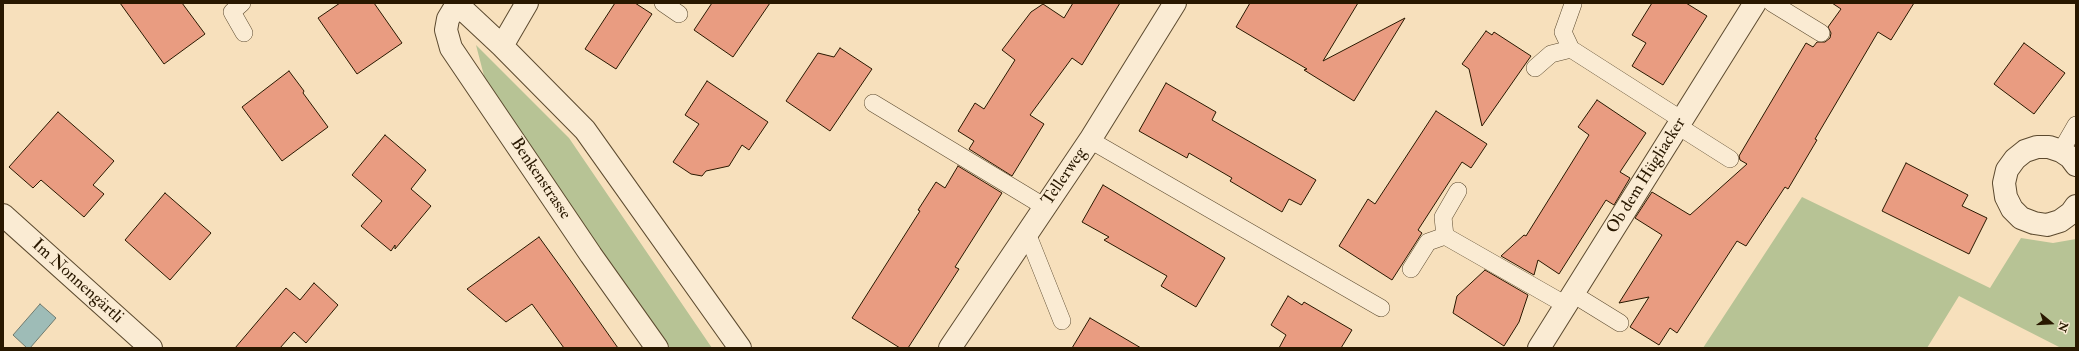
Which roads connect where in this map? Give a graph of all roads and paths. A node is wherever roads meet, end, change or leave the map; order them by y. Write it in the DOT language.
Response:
graph roads {
  1 [pos="242,3"];
  2 [pos="457,3"];
  3 [pos="527,3"];
  4 [pos="663,3"];
  5 [pos="1175,3"];
  6 [pos="1755,3"];
  7 [pos="1772,3"];
  8 [pos="1573,4"];
  9 [pos="679,14"];
  10 [pos="244,33"];
  11 [pos="1821,33"];
  12 [pos="502,46"];
  13 [pos="1571,50"];
  14 [pos="1535,68"];
  15 [pos="873,103"];
  16 [pos="1680,123"];
  17 [pos="2076,125"];
  18 [pos="1090,140"];
  19 [pos="2061,150"];
  20 [pos="1730,159"];
  21 [pos="2076,165"];
  22 [pos="1458,191"];
  23 [pos="2076,206"];
  24 [pos="1045,207"];
  25 [pos="3,215"];
  26 [pos="1027,234"];
  27 [pos="1445,236"];
  28 [pos="1411,269"];
  29 [pos="1569,300"];
  30 [pos="1381,308"];
  31 [pos="1062,321"];
  32 [pos="1620,323"];
  33 [pos="151,348"];
  34 [pos="657,348"];
  35 [pos="740,348"];
  36 [pos="950,348"];
  37 [pos="1539,348"];
  1 -- 10 [label="lane"];
  2 -- 12 [label="street, Benkenstrasse"];
  2 -- 34 [label="street, Benkenstrasse"];
  3 -- 12 [label="street"];
  4 -- 9 [label="lane"];
  5 -- 18 [label="street, Tellerweg"];
  6 -- 16 [label="street, Ob dem Hügliacker"];
  7 -- 11 [label="lane"];
  8 -- 13 [label="lane"];
  12 -- 35 [label="street, Benkenstrasse"];
  13 -- 14 [label="lane"];
  13 -- 16 [label="lane"];
  15 -- 24 [label="lane"];
  16 -- 20 [label="lane"];
  16 -- 29 [label="street, Ob dem Hügliacker"];
  17 -- 19 [label="lane"];
  18 -- 24 [label="street, Tellerweg"];
  18 -- 30 [label="lane"];
  19 -- 21 [label="street"];
  19 -- 23 [label="street"];
  22 -- 27 [label="lane"];
  24 -- 26 [label="street, Tellerweg"];
  25 -- 33 [label="street, Im Nonnengärtli"];
  26 -- 31 [label="lane"];
  26 -- 36 [label="street, Tellerweg"];
  27 -- 28 [label="lane"];
  27 -- 29 [label="lane"];
  29 -- 32 [label="lane"];
  29 -- 37 [label="street, Ob dem Hügliacker"];
}
